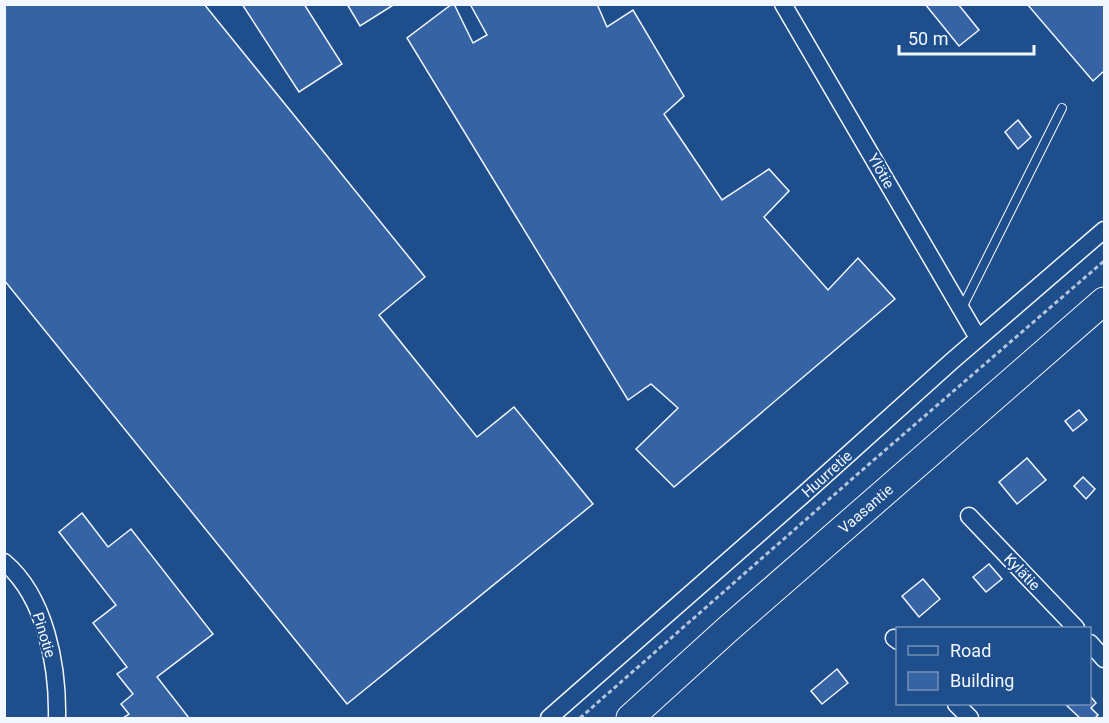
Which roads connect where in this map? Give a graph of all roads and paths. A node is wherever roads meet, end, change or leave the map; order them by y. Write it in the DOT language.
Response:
graph roads {
  1 [pos="783,4"];
  2 [pos="1062,108"];
  3 [pos="1104,230"];
  4 [pos="1104,261"];
  5 [pos="1104,301"];
  6 [pos="962,308"];
  7 [pos="978,338"];
  8 [pos="969,516"];
  9 [pos="4,562"];
  10 [pos="1075,627"];
  11 [pos="1091,645"];
  12 [pos="1104,659"];
  13 [pos="957,705"];
  14 [pos="57,718"];
  15 [pos="549,718"];
  16 [pos="580,718"];
  17 [pos="630,718"];
  18 [pos="969,718"];
  1 -- 6 [label="street, Ylötie"];
  2 -- 6 [label="lane"];
  3 -- 7 [label="street, Huurretie"];
  4 -- 16 [label="path"];
  5 -- 17 [label="highway, Vaasantie"];
  6 -- 7 [label="street, Ylötie"];
  7 -- 15 [label="street, Huurretie"];
  8 -- 10 [label="street, Kylätie"];
  9 -- 14 [label="street, Pinotie"];
  11 -- 12 [label="street"];
  13 -- 18 [label="street"];
}
